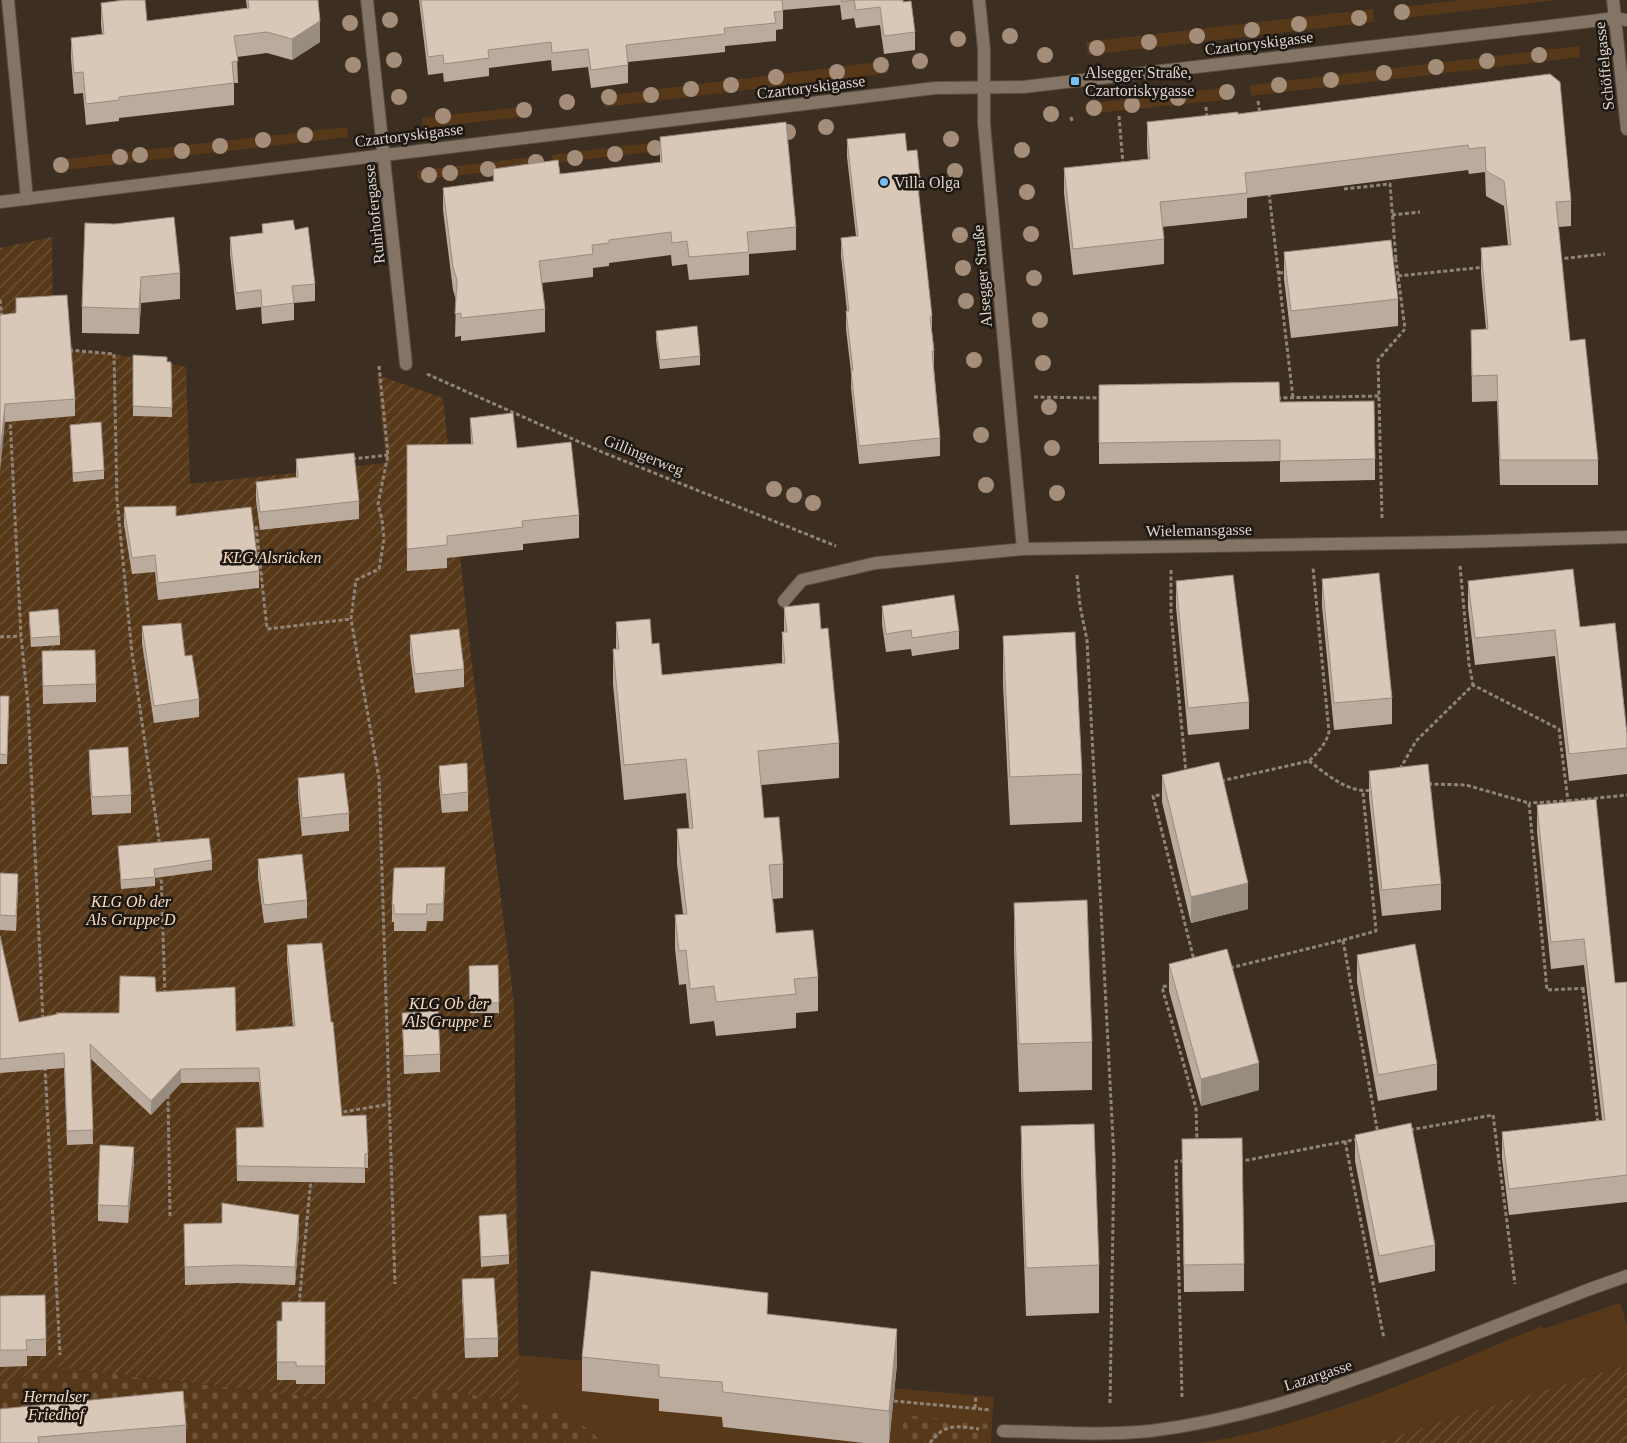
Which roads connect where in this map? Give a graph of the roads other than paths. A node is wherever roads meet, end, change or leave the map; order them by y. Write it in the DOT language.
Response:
graph roads {
  1 [pos="8,0"];
  2 [pos="368,0"];
  3 [pos="979,0"];
  4 [pos="1613,0"];
  5 [pos="1621,19"];
  6 [pos="984,86"];
  7 [pos="1627,129"];
  8 [pos="384,154"];
  9 [pos="27,199"];
  10 [pos="0,202"];
  11 [pos="406,364"];
  12 [pos="1627,537"];
  13 [pos="1023,549"];
  14 [pos="784,601"];
  15 [pos="1627,1276"];
  16 [pos="1002,1431"];
  1 -- 9 [label="street"];
  2 -- 8 [label="street, Ruhrhofergasse"];
  3 -- 6 [label="street, Alsegger Straße"];
  4 -- 5 [label="street, Schöffelgasse"];
  5 -- 6 [label="street, Czartoryskigasse"];
  5 -- 7 [label="street, Schöffelgasse"];
  6 -- 8 [label="street, Czartoryskigasse"];
  6 -- 13 [label="street, Alsegger Straße"];
  8 -- 9 [label="street, Czartoryskigasse"];
  8 -- 11 [label="street, Ruhrhofergasse"];
  9 -- 10 [label="street, Czartoryskigasse"];
  12 -- 13 [label="street, Wielemansgasse"];
  13 -- 14 [label="street, Wielemansgasse"];
  15 -- 16 [label="street, Lazargasse"];
}
